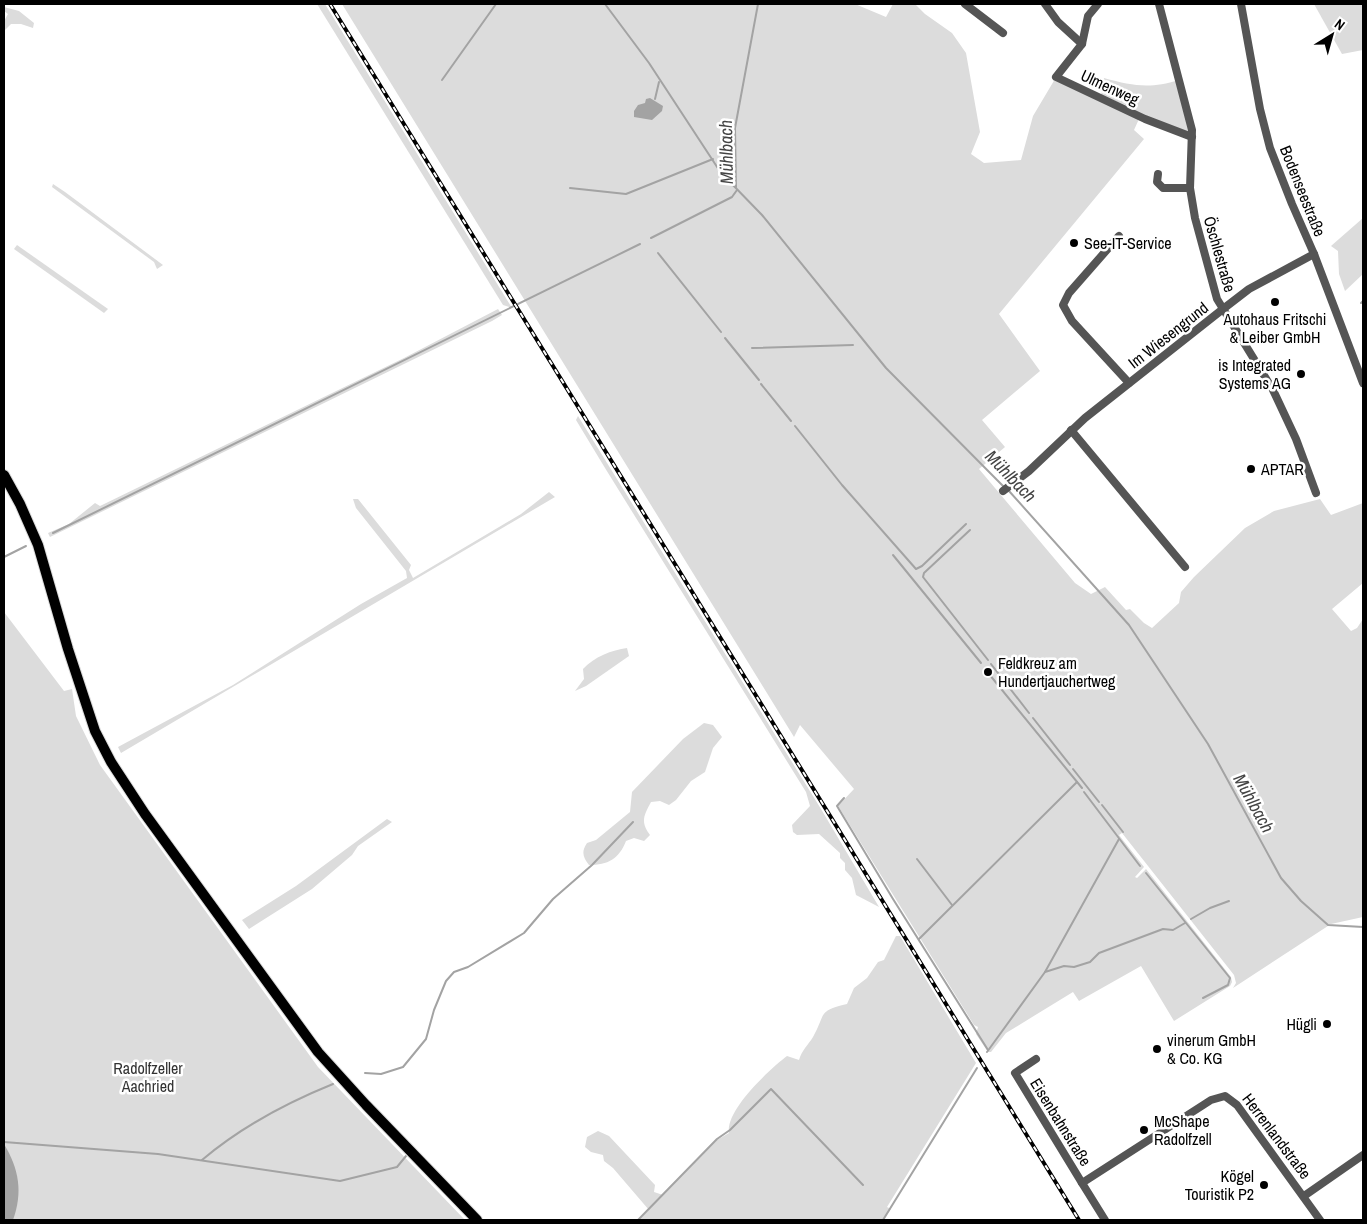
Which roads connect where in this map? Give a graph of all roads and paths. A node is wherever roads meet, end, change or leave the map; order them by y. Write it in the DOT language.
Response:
graph roads {
  1 [pos="966,4"];
  2 [pos="1045,4"];
  3 [pos="1098,4"];
  4 [pos="1159,4"];
  5 [pos="1241,4"];
  6 [pos="1003,33"];
  7 [pos="1082,44"];
  8 [pos="1192,136"];
  9 [pos="1158,174"];
  10 [pos="1190,188"];
  11 [pos="1119,236"];
  12 [pos="1314,254"];
  13 [pos="1223,309"];
  14 [pos="1129,383"];
  15 [pos="1363,383"];
  16 [pos="1071,430"];
  17 [pos="4,475"];
  18 [pos="1006,489"];
  19 [pos="1316,493"];
  20 [pos="1185,566"];
  21 [pos="1036,1059"];
  22 [pos="1225,1096"];
  23 [pos="1363,1155"];
  24 [pos="1082,1182"];
  25 [pos="1304,1196"];
  26 [pos="477,1220"];
  27 [pos="1105,1220"];
  28 [pos="1320,1220"];
  1 -- 6 [label="street"];
  2 -- 7 [label="street"];
  3 -- 7 [label="street"];
  4 -- 8 [label="street, Öschlestraße"];
  5 -- 12 [label="street, Bodenseestraße"];
  7 -- 8 [label="street, Ulmenweg"];
  8 -- 10 [label="street, Öschlestraße"];
  9 -- 10 [label="street"];
  10 -- 13 [label="street, Öschlestraße"];
  11 -- 14 [label="street"];
  12 -- 13 [label="street, Im Wiesengrund"];
  12 -- 15 [label="street, Bodenseestraße"];
  13 -- 14 [label="street, Im Wiesengrund"];
  13 -- 19 [label="street, Öschlestraße"];
  14 -- 16 [label="street, Im Wiesengrund"];
  16 -- 18 [label="street, Im Wiesengrund"];
  16 -- 20 [label="street"];
  17 -- 26 [label="main road"];
  21 -- 24 [label="street, Eisenbahnstraße"];
  22 -- 24 [label="street, Eisenbahnstraße"];
  22 -- 25 [label="street, Herrenlandstraße"];
  23 -- 25 [label="street, Herrenlandstraße"];
  24 -- 27 [label="street, Eisenbahnstraße"];
  25 -- 28 [label="street, Herrenlandstraße"];
}
